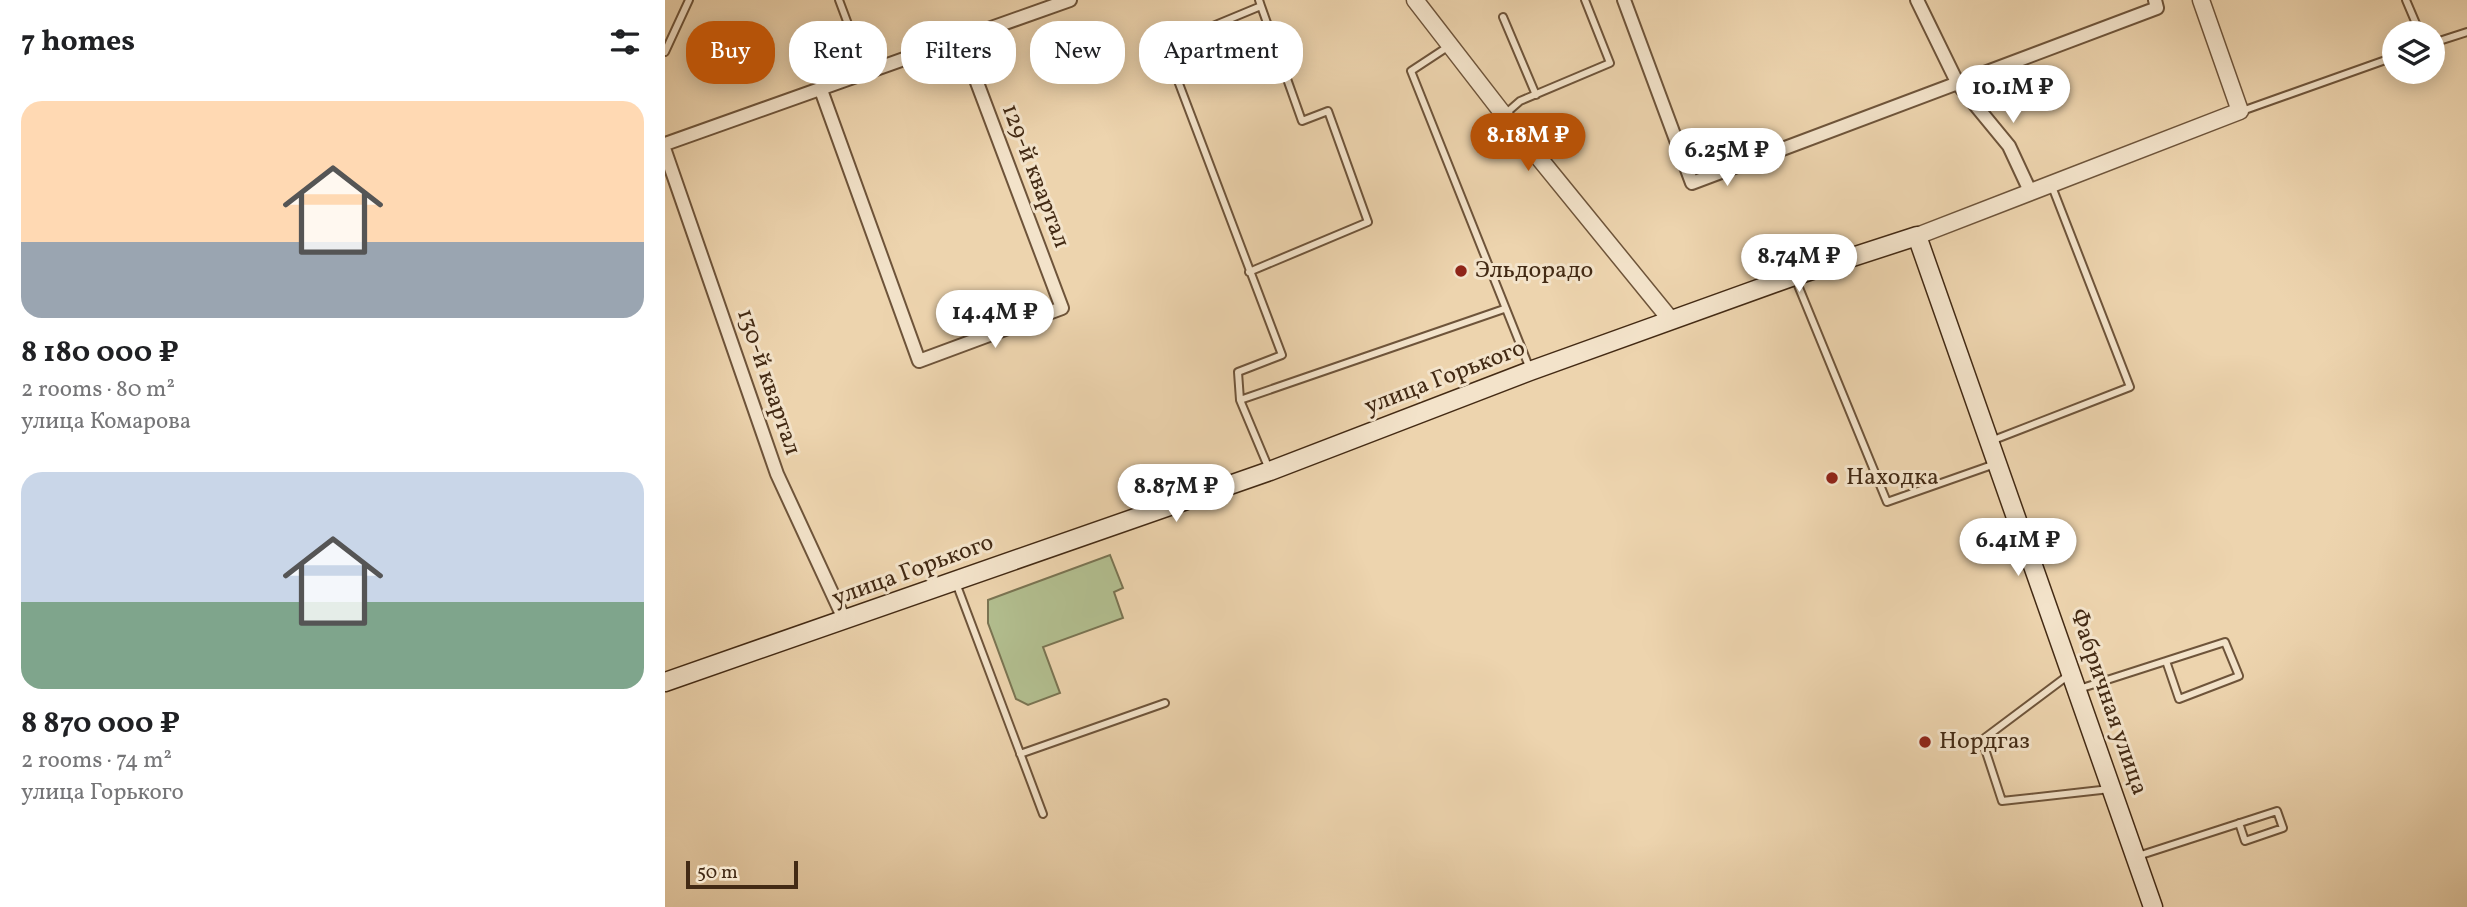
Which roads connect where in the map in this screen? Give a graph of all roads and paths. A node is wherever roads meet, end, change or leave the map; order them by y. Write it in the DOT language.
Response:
graph roads {
  1 [pos="689,0"];
  2 [pos="839,0"];
  3 [pos="1070,0"];
  4 [pos="1415,0"];
  5 [pos="1585,0"];
  6 [pos="1624,0"];
  7 [pos="1917,0"];
  8 [pos="2155,0"];
  9 [pos="2201,0"];
  10 [pos="2406,0"];
  11 [pos="1260,3"];
  12 [pos="1503,17"];
  13 [pos="847,21"];
  14 [pos="1013,21"];
  15 [pos="2415,21"];
  16 [pos="2467,32"];
  17 [pos="2445,39"];
  18 [pos="1451,45"];
  19 [pos="665,52"];
  20 [pos="2382,61"];
  21 [pos="838,84"];
  22 [pos="978,84"];
  23 [pos="1958,84"];
  24 [pos="821,90"];
  25 [pos="1536,95"];
  26 [pos="2240,111"];
  27 [pos="1504,115"];
  28 [pos="665,144"];
  29 [pos="665,150"];
  30 [pos="2051,183"];
  31 [pos="2030,191"];
  32 [pos="1917,236"];
  33 [pos="1249,272"];
  34 [pos="1794,276"];
  35 [pos="1504,309"];
  36 [pos="1671,320"];
  37 [pos="1530,371"];
  38 [pos="1240,400"];
  39 [pos="1989,442"];
  40 [pos="1997,463"];
  41 [pos="1270,471"];
  42 [pos="956,582"];
  43 [pos="845,621"];
  44 [pos="2166,661"];
  45 [pos="2075,681"];
  46 [pos="665,682"];
  47 [pos="1165,703"];
  48 [pos="1020,754"];
  49 [pos="2112,789"];
  50 [pos="1043,814"];
  51 [pos="2239,823"];
  52 [pos="2136,857"];
  53 [pos="2153,907"];
  1 -- 19 [label="lane"];
  2 -- 13 [label="lane"];
  3 -- 14 [label="street"];
  4 -- 18 [label="street"];
  5 -- 25 [label="lane"];
  6 -- 23 [label="street"];
  7 -- 23 [label="street"];
  8 -- 23 [label="street"];
  9 -- 26 [label="street"];
  10 -- 15 [label="lane"];
  11 -- 33 [label="lane"];
  11 -- 33 [label="lane"];
  12 -- 25 [label="lane"];
  16 -- 17 [label="lane"];
  18 -- 27 [label="street"];
  18 -- 35 [label="lane"];
  20 -- 26 [label="lane"];
  21 -- 24 [label="street"];
  22 -- 24 [label="street, 129-й квартал"];
  23 -- 31 [label="street"];
  24 -- 28 [label="street"];
  25 -- 27 [label="lane"];
  26 -- 30 [label="street, улица Горького"];
  27 -- 36 [label="street"];
  29 -- 43 [label="street, 130-й квартал"];
  30 -- 31 [label="street, улица Горького"];
  30 -- 39 [label="lane"];
  31 -- 32 [label="street, улица Горького"];
  32 -- 34 [label="main road, улица Горького"];
  32 -- 39 [label="main road, Фабричная улица"];
  33 -- 38 [label="lane"];
  34 -- 36 [label="main road, улица Горького"];
  34 -- 40 [label="lane"];
  35 -- 37 [label="lane"];
  35 -- 38 [label="lane"];
  36 -- 37 [label="main road, улица Горького"];
  37 -- 41 [label="main road, улица Горького"];
  38 -- 41 [label="lane"];
  39 -- 40 [label="main road, Фабричная улица"];
  40 -- 45 [label="main road, Фабричная улица"];
  41 -- 42 [label="main road, улица Горького"];
  42 -- 43 [label="main road, улица Горького"];
  42 -- 48 [label="lane"];
  43 -- 46 [label="main road, улица Горького"];
  44 -- 44 [label="lane"];
  44 -- 45 [label="lane"];
  45 -- 49 [label="main road, Фабричная улица"];
  45 -- 49 [label="lane"];
  47 -- 48 [label="lane"];
  48 -- 50 [label="lane"];
  49 -- 52 [label="main road, Фабричная улица"];
  51 -- 51 [label="lane"];
  51 -- 52 [label="lane"];
  52 -- 53 [label="main road, Фабричная улица"];
}
